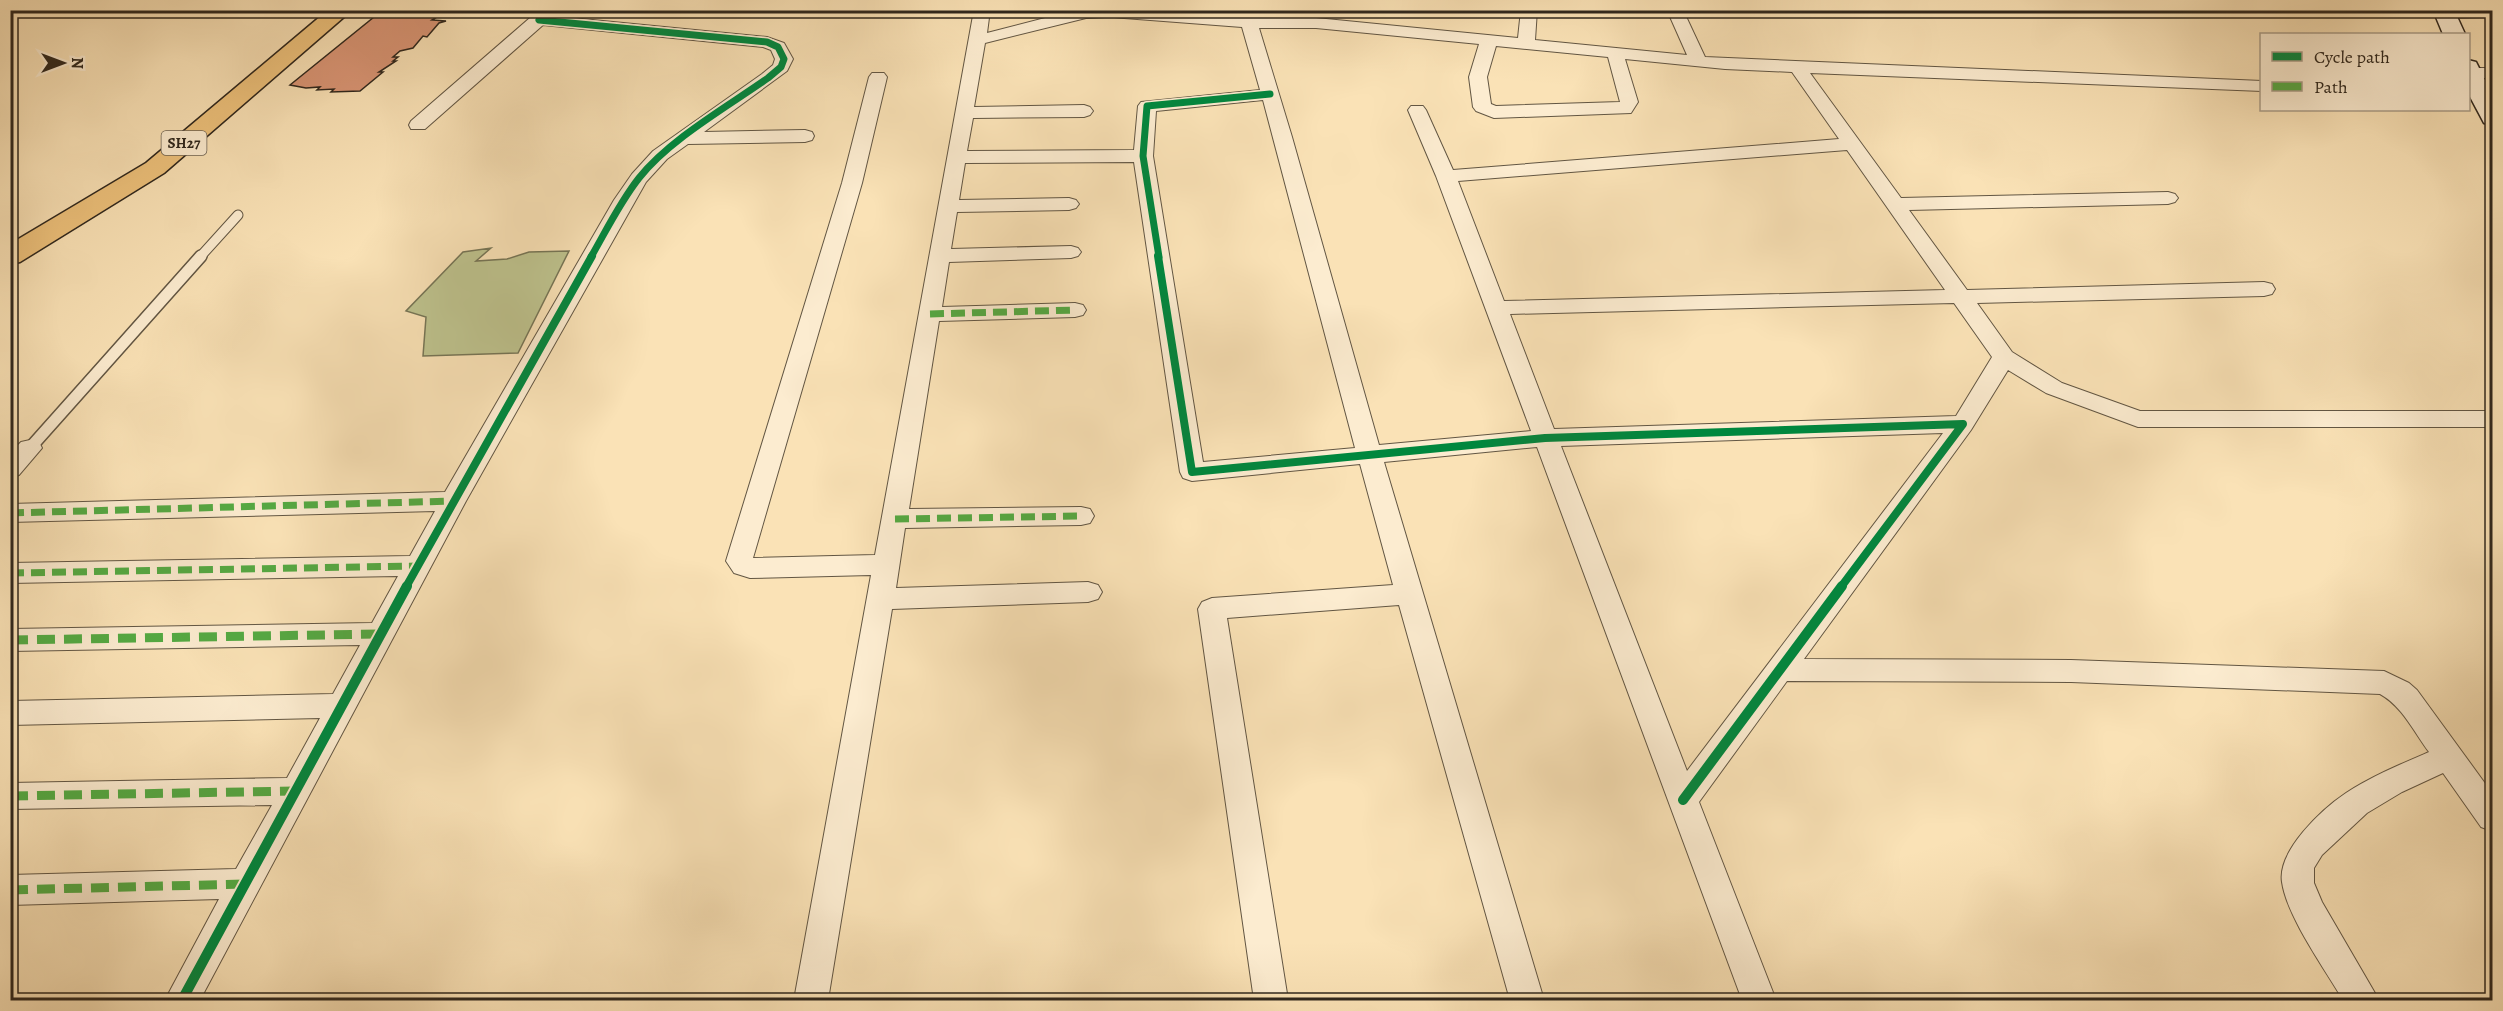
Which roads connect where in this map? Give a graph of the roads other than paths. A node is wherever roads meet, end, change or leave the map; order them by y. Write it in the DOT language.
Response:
graph roads {
  1 [pos="342,10"];
  2 [pos="982,10"];
  3 [pos="1529,10"];
  4 [pos="1675,10"];
  5 [pos="2443,12"];
  6 [pos="2493,12"];
  7 [pos="544,15"];
  8 [pos="1249,23"];
  9 [pos="2454,33"];
  10 [pos="977,40"];
  11 [pos="1489,41"];
  12 [pos="1526,44"];
  13 [pos="1615,53"];
  14 [pos="1698,61"];
  15 [pos="1797,67"];
  16 [pos="878,77"];
  17 [pos="2476,80"];
  18 [pos="2260,86"];
  19 [pos="1270,94"];
  20 [pos="1417,110"];
  21 [pos="1084,111"];
  22 [pos="965,113"];
  23 [pos="2493,118"];
  24 [pos="418,125"];
  25 [pos="805,136"];
  26 [pos="683,138"];
  27 [pos="1852,144"];
  28 [pos="1143,156"];
  29 [pos="957,157"];
  30 [pos="1446,176"];
  31 [pos="2168,198"];
  32 [pos="1069,204"];
  33 [pos="1895,204"];
  34 [pos="948,206"];
  35 [pos="238,215"];
  36 [pos="1071,252"];
  37 [pos="10,256"];
  38 [pos="940,256"];
  39 [pos="2264,289"];
  40 [pos="1961,297"];
  41 [pos="1496,308"];
  42 [pos="1075,310"];
  43 [pos="930,314"];
  44 [pos="2004,357"];
  45 [pos="2491,421"];
  46 [pos="1963,424"];
  47 [pos="1545,438"];
  48 [pos="30,448"];
  49 [pos="1369,454"];
  50 [pos="10,469"];
  51 [pos="453,501"];
  52 [pos="10,513"];
  53 [pos="1081,516"];
  54 [pos="895,519"];
  55 [pos="886,565"];
  56 [pos="417,566"];
  57 [pos="10,573"];
  58 [pos="1088,592"];
  59 [pos="1409,594"];
  60 [pos="881,598"];
  61 [pos="381,634"];
  62 [pos="10,640"];
  63 [pos="1779,670"];
  64 [pos="342,706"];
  65 [pos="10,714"];
  66 [pos="2448,757"];
  67 [pos="295,791"];
  68 [pos="10,796"];
  69 [pos="1683,800"];
  70 [pos="2493,817"];
  71 [pos="245,884"];
  72 [pos="10,890"];
  73 [pos="182,1000"];
  74 [pos="812,1000"];
  75 [pos="1271,1000"];
  76 [pos="1527,1000"];
  77 [pos="1759,1000"];
  78 [pos="2362,1000"];
  1 -- 37 [label="main road, SH27 / SH27"];
  2 -- 10 [label="street"];
  3 -- 12 [label="street"];
  4 -- 14 [label="street"];
  5 -- 6 [label="street"];
  5 -- 9 [label="street"];
  7 -- 24 [label="street"];
  7 -- 26 [label="street"];
  8 -- 10 [label="street"];
  8 -- 11 [label="street"];
  8 -- 19 [label="street"];
  10 -- 22 [label="street"];
  11 -- 12 [label="street"];
  11 -- 13 [label="street"];
  12 -- 13 [label="street"];
  13 -- 14 [label="street"];
  14 -- 15 [label="street"];
  15 -- 18 [label="street"];
  15 -- 27 [label="street"];
  16 -- 55 [label="street"];
  17 -- 23 [label="street"];
  19 -- 28 [label="street"];
  19 -- 49 [label="street"];
  20 -- 30 [label="street"];
  21 -- 22 [label="street"];
  22 -- 29 [label="street"];
  25 -- 26 [label="street"];
  26 -- 51 [label="street"];
  27 -- 30 [label="street"];
  27 -- 33 [label="street"];
  28 -- 29 [label="street"];
  28 -- 49 [label="street"];
  29 -- 34 [label="street"];
  30 -- 41 [label="street"];
  31 -- 33 [label="street"];
  32 -- 34 [label="street"];
  33 -- 40 [label="street"];
  34 -- 38 [label="street"];
  35 -- 48 [label="lane"];
  36 -- 38 [label="street"];
  38 -- 43 [label="street"];
  39 -- 40 [label="street"];
  40 -- 41 [label="street"];
  40 -- 44 [label="street"];
  41 -- 47 [label="street"];
  42 -- 43 [label="street"];
  43 -- 54 [label="street"];
  44 -- 45 [label="street"];
  44 -- 46 [label="street"];
  46 -- 47 [label="street"];
  46 -- 63 [label="street"];
  47 -- 49 [label="street"];
  47 -- 69 [label="street"];
  48 -- 50 [label="street"];
  49 -- 59 [label="street"];
  51 -- 52 [label="street"];
  51 -- 56 [label="street"];
  53 -- 54 [label="street"];
  54 -- 55 [label="street"];
  55 -- 60 [label="street"];
  56 -- 57 [label="street"];
  56 -- 61 [label="street"];
  58 -- 60 [label="street"];
  59 -- 75 [label="street"];
  59 -- 76 [label="street"];
  60 -- 74 [label="street"];
  61 -- 62 [label="street"];
  61 -- 64 [label="street"];
  63 -- 66 [label="street"];
  63 -- 69 [label="street"];
  64 -- 65 [label="street"];
  64 -- 67 [label="street"];
  66 -- 70 [label="street"];
  66 -- 78 [label="street"];
  67 -- 68 [label="street"];
  67 -- 71 [label="street"];
  69 -- 77 [label="street"];
  71 -- 72 [label="street"];
  71 -- 73 [label="street"];
}
